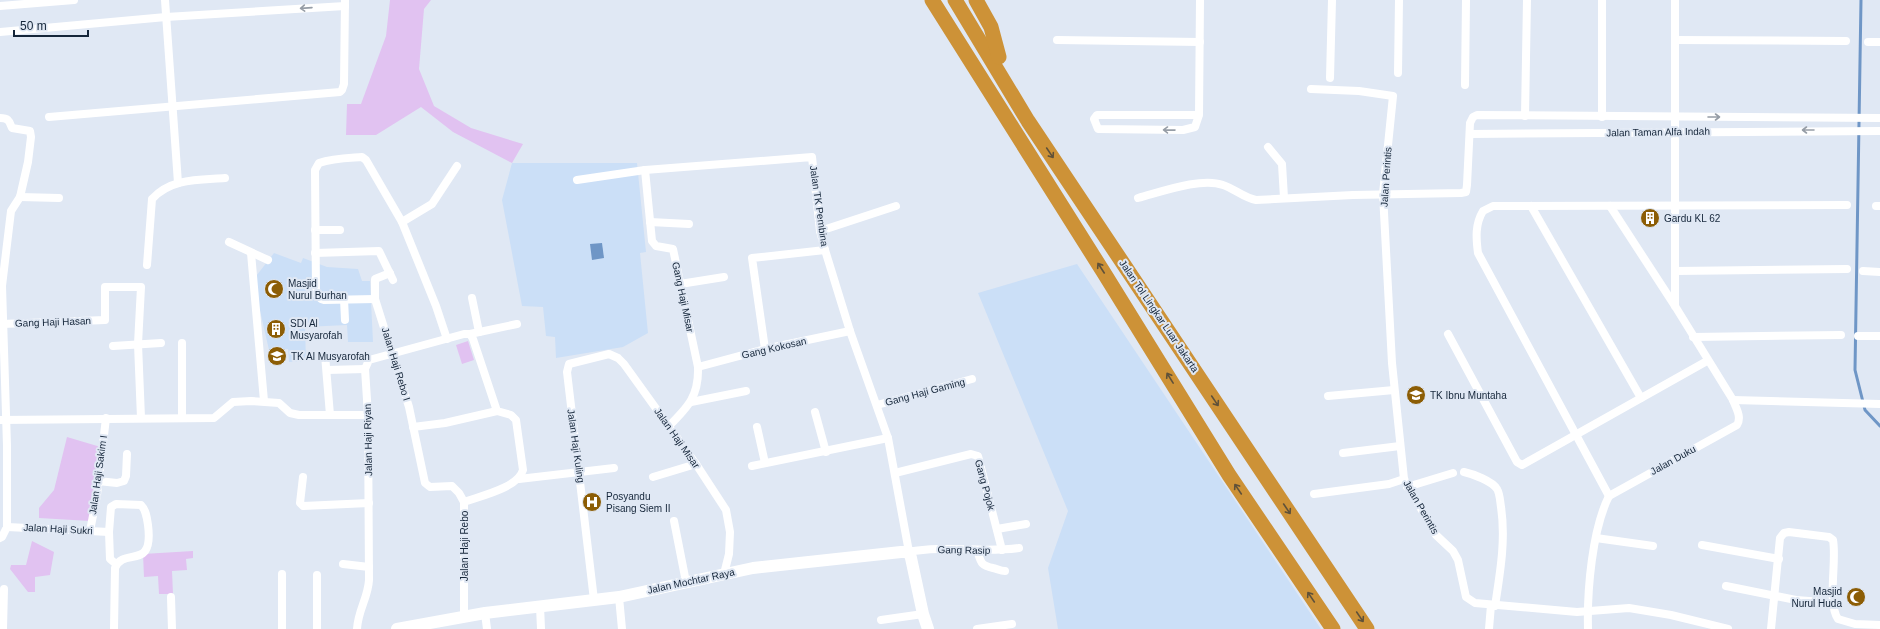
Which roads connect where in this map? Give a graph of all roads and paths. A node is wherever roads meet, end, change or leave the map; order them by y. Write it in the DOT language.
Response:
graph roads {
  1 [pos="74,0"];
  2 [pos="165,0"];
  3 [pos="932,0"];
  4 [pos="955,0"];
  5 [pos="963,0"];
  6 [pos="976,0"];
  7 [pos="1200,0"];
  8 [pos="1332,0"];
  9 [pos="1400,0"];
  10 [pos="1466,0"];
  11 [pos="1527,0"];
  12 [pos="1602,0"];
  13 [pos="1675,0"];
  14 [pos="345,3"];
  15 [pos="0,6"];
  16 [pos="166,17"];
  17 [pos="0,32"];
  18 [pos="1057,40"];
  19 [pos="1675,40"];
  20 [pos="1846,41"];
  21 [pos="1200,42"];
  22 [pos="1868,42"];
  23 [pos="1880,42"];
  24 [pos="998,57"];
  25 [pos="1398,73"];
  26 [pos="1330,78"];
  27 [pos="1465,85"];
  28 [pos="1311,88"];
  29 [pos="172,107"];
  30 [pos="1198,115"];
  31 [pos="1525,116"];
  32 [pos="1673,116"];
  33 [pos="49,117"];
  34 [pos="1602,117"];
  35 [pos="0,118"];
  36 [pos="1880,118"];
  37 [pos="1028,121"];
  38 [pos="1675,131"];
  39 [pos="1880,131"];
  40 [pos="1470,134"];
  41 [pos="1268,147"];
  42 [pos="457,166"];
  43 [pos="645,170"];
  44 [pos="226,178"];
  45 [pos="577,180"];
  46 [pos="178,183"];
  47 [pos="1383,194"];
  48 [pos="20,197"];
  49 [pos="59,198"];
  50 [pos="1138,198"];
  51 [pos="1284,198"];
  52 [pos="1847,205"];
  53 [pos="896,206"];
  54 [pos="1531,206"];
  55 [pos="1610,206"];
  56 [pos="1674,206"];
  57 [pos="402,222"];
  58 [pos="650,222"];
  59 [pos="689,224"];
  60 [pos="315,230"];
  61 [pos="340,230"];
  62 [pos="820,230"];
  63 [pos="229,242"];
  64 [pos="825,250"];
  65 [pos="251,253"];
  66 [pos="315,253"];
  67 [pos="268,260"];
  68 [pos="147,265"];
  69 [pos="1847,269"];
  70 [pos="1676,271"];
  71 [pos="1863,271"];
  72 [pos="1880,272"];
  73 [pos="724,276"];
  74 [pos="680,284"];
  75 [pos="1,286"];
  76 [pos="472,298"];
  77 [pos="344,299"];
  78 [pos="375,299"];
  79 [pos="1674,306"];
  80 [pos="345,320"];
  81 [pos="2,324"];
  82 [pos="517,324"];
  83 [pos="850,331"];
  84 [pos="479,332"];
  85 [pos="1448,334"];
  86 [pos="1841,335"];
  87 [pos="472,336"];
  88 [pos="1694,336"];
  89 [pos="1858,336"];
  90 [pos="1880,336"];
  91 [pos="446,339"];
  92 [pos="161,343"];
  93 [pos="182,343"];
  94 [pos="138,344"];
  95 [pos="113,346"];
  96 [pos="765,349"];
  97 [pos="393,354"];
  98 [pos="326,355"];
  99 [pos="1707,361"];
  100 [pos="569,364"];
  101 [pos="698,367"];
  102 [pos="365,369"];
  103 [pos="327,370"];
  104 [pos="972,379"];
  105 [pos="1394,390"];
  106 [pos="746,391"];
  107 [pos="1328,396"];
  108 [pos="1640,398"];
  109 [pos="1733,400"];
  110 [pos="264,402"];
  111 [pos="691,402"];
  112 [pos="1880,404"];
  113 [pos="877,405"];
  114 [pos="497,411"];
  115 [pos="815,412"];
  116 [pos="330,415"];
  117 [pos="368,415"];
  118 [pos="182,417"];
  119 [pos="106,418"];
  120 [pos="141,418"];
  121 [pos="3,420"];
  122 [pos="669,426"];
  123 [pos="413,427"];
  124 [pos="757,427"];
  125 [pos="1575,434"];
  126 [pos="888,438"];
  127 [pos="1400,446"];
  128 [pos="826,452"];
  129 [pos="1343,453"];
  130 [pos="128,454"];
  131 [pos="765,463"];
  132 [pos="696,464"];
  133 [pos="752,466"];
  134 [pos="614,468"];
  135 [pos="1464,472"];
  136 [pos="579,473"];
  137 [pos="895,473"];
  138 [pos="1453,473"];
  139 [pos="303,477"];
  140 [pos="653,477"];
  141 [pos="519,479"];
  142 [pos="98,482"];
  143 [pos="1406,483"];
  144 [pos="1314,494"];
  145 [pos="1609,496"];
  146 [pos="464,502"];
  147 [pos="369,503"];
  148 [pos="674,521"];
  149 [pos="1026,524"];
  150 [pos="7,526"];
  151 [pos="997,528"];
  152 [pos="90,531"];
  153 [pos="109,532"];
  154 [pos="0,538"];
  155 [pos="1596,538"];
  156 [pos="1702,545"];
  157 [pos="1653,546"];
  158 [pos="1019,548"];
  159 [pos="977,550"];
  160 [pos="1002,550"];
  161 [pos="909,552"];
  162 [pos="1779,559"];
  163 [pos="116,564"];
  164 [pos="343,564"];
  165 [pos="369,567"];
  166 [pos="1005,571"];
  167 [pos="282,574"];
  168 [pos="724,574"];
  169 [pos="317,575"];
  170 [pos="686,582"];
  171 [pos="1726,586"];
  172 [pos="4,589"];
  173 [pos="1775,595"];
  174 [pos="171,597"];
  175 [pos="619,597"];
  176 [pos="594,600"];
  177 [pos="1822,602"];
  178 [pos="540,606"];
  179 [pos="1493,606"];
  180 [pos="1588,612"];
  181 [pos="485,613"];
  182 [pos="923,614"];
  183 [pos="464,616"];
  184 [pos="881,620"];
  185 [pos="1012,624"];
  186 [pos="1880,625"];
  187 [pos="417,626"];
  188 [pos="1855,626"];
  189 [pos="3,629"];
  190 [pos="114,629"];
  191 [pos="172,629"];
  192 [pos="282,629"];
  193 [pos="317,629"];
  194 [pos="357,629"];
  195 [pos="396,629"];
  196 [pos="487,629"];
  197 [pos="541,629"];
  198 [pos="622,629"];
  199 [pos="928,629"];
  200 [pos="977,629"];
  201 [pos="1333,629"];
  202 [pos="1367,629"];
  203 [pos="1489,629"];
  204 [pos="1588,629"];
  205 [pos="1728,629"];
  206 [pos="1771,629"];
  1 -- 15 [label="street"];
  2 -- 16 [label="street"];
  201 -- 3 [label="highway, one-way"];
  4 -- 37 [label="highway, Jalan Tol Lingkar Luar Jakarta"];
  5 -- 24 [label="highway"];
  6 -- 24 [label="highway"];
  7 -- 21 [label="street"];
  8 -- 26 [label="street"];
  9 -- 25 [label="street"];
  10 -- 27 [label="street"];
  11 -- 31 [label="street"];
  12 -- 34 [label="street, Jalan Taman Alfa Indah"];
  13 -- 19 [label="street, Jalan Taman Alfa Indah"];
  14 -- 16 [label="street, one-way"];
  14 -- 29 [label="street"];
  16 -- 17 [label="street"];
  16 -- 29 [label="street"];
  18 -- 21 [label="street"];
  19 -- 20 [label="street"];
  19 -- 32 [label="street, Jalan Taman Alfa Indah"];
  21 -- 30 [label="street"];
  22 -- 23 [label="street"];
  24 -- 37 [label="highway"];
  28 -- 47 [label="street, Jalan Perintis"];
  29 -- 33 [label="street"];
  29 -- 46 [label="street"];
  30 -- 30 [label="street, one-way"];
  31 -- 34 [label="street, Jalan Taman Alfa Indah"];
  31 -- 40 [label="street, Jalan Taman Alfa Indah"];
  32 -- 34 [label="street, Jalan Taman Alfa Indah"];
  32 -- 36 [label="street, Jalan Taman Alfa Indah, one-way"];
  32 -- 38 [label="street"];
  35 -- 48 [label="street"];
  37 -- 202 [label="highway, Jalan Tol Lingkar Luar Jakarta, one-way"];
  39 -- 38 [label="street, Jalan Taman Alfa Indah, one-way"];
  38 -- 40 [label="street, Jalan Taman Alfa Indah"];
  38 -- 56 [label="street"];
  40 -- 47 [label="street"];
  41 -- 51 [label="street"];
  42 -- 57 [label="street"];
  43 -- 45 [label="street, Jalan TK Pembina"];
  43 -- 58 [label="street, Gang Haji Misar"];
  43 -- 62 [label="street, Jalan TK Pembina"];
  44 -- 46 [label="street"];
  46 -- 68 [label="street"];
  47 -- 51 [label="street"];
  47 -- 105 [label="street, Jalan Perintis"];
  48 -- 49 [label="street"];
  48 -- 75 [label="street"];
  50 -- 51 [label="street"];
  52 -- 56 [label="street"];
  53 -- 62 [label="street"];
  54 -- 55 [label="street"];
  54 -- 108 [label="street"];
  54 -- 125 [label="street"];
  55 -- 56 [label="street"];
  55 -- 79 [label="street"];
  56 -- 70 [label="street"];
  57 -- 60 [label="street"];
  57 -- 91 [label="street"];
  58 -- 59 [label="street"];
  58 -- 74 [label="street, Gang Haji Misar"];
  60 -- 61 [label="street"];
  60 -- 66 [label="street"];
  62 -- 64 [label="street, Jalan TK Pembina"];
  63 -- 65 [label="street"];
  64 -- 83 [label="street, Jalan TK Pembina"];
  64 -- 96 [label="street"];
  65 -- 67 [label="street"];
  65 -- 110 [label="street"];
  66 -- 77 [label="street"];
  66 -- 78 [label="street, Jalan Haji Rebo I"];
  69 -- 70 [label="street"];
  70 -- 79 [label="street"];
  71 -- 72 [label="street"];
  73 -- 74 [label="street"];
  74 -- 101 [label="street, Gang Haji Misar"];
  75 -- 81 [label="street"];
  76 -- 84 [label="street"];
  77 -- 78 [label="street"];
  77 -- 80 [label="street"];
  78 -- 97 [label="street, Jalan Haji Rebo I"];
  79 -- 88 [label="street"];
  81 -- 94 [label="street, Gang Haji Hasan"];
  81 -- 121 [label="street"];
  82 -- 84 [label="street"];
  83 -- 96 [label="street, Gang Kokosan"];
  83 -- 113 [label="street, Jalan TK Pembina"];
  84 -- 87 [label="street"];
  85 -- 125 [label="street"];
  86 -- 88 [label="street"];
  87 -- 91 [label="street"];
  87 -- 114 [label="street"];
  88 -- 99 [label="street"];
  89 -- 90 [label="street"];
  91 -- 97 [label="street"];
  92 -- 94 [label="street"];
  93 -- 118 [label="street"];
  94 -- 95 [label="street"];
  94 -- 120 [label="street"];
  96 -- 101 [label="street, Gang Kokosan"];
  97 -- 102 [label="street"];
  97 -- 123 [label="street, Jalan Haji Rebo I"];
  98 -- 103 [label="street"];
  99 -- 108 [label="street"];
  99 -- 109 [label="street"];
  100 -- 122 [label="street, Jalan Haji Misar"];
  100 -- 136 [label="street, Jalan Haji Kuling"];
  101 -- 111 [label="street, Gang Haji Misar"];
  102 -- 103 [label="street"];
  102 -- 117 [label="street, Jalan Haji Riyan"];
  103 -- 116 [label="street"];
  104 -- 113 [label="street, Gang Haji Gaming"];
  105 -- 107 [label="street"];
  105 -- 127 [label="street, Jalan Perintis"];
  106 -- 111 [label="street"];
  108 -- 125 [label="street"];
  109 -- 112 [label="street"];
  109 -- 145 [label="street, Jalan Duku"];
  110 -- 116 [label="street"];
  110 -- 118 [label="street"];
  111 -- 122 [label="street"];
  113 -- 126 [label="street, Jalan TK Pembina"];
  114 -- 123 [label="street"];
  114 -- 141 [label="street"];
  115 -- 128 [label="street"];
  116 -- 117 [label="street"];
  117 -- 147 [label="street, Jalan Haji Riyan"];
  118 -- 120 [label="street"];
  119 -- 120 [label="street"];
  119 -- 121 [label="street"];
  119 -- 142 [label="street, Jalan Haji Sakim I"];
  121 -- 150 [label="street"];
  122 -- 132 [label="street, Jalan Haji Misar"];
  123 -- 146 [label="street, Jalan Haji Rebo I"];
  124 -- 131 [label="street"];
  125 -- 145 [label="street"];
  126 -- 128 [label="street"];
  126 -- 137 [label="street, Jalan TK Pembina"];
  127 -- 129 [label="street"];
  127 -- 143 [label="street, Jalan Perintis"];
  128 -- 131 [label="street"];
  130 -- 142 [label="street"];
  131 -- 133 [label="street"];
  132 -- 140 [label="street"];
  132 -- 168 [label="street, Jalan Haji Misar"];
  134 -- 136 [label="street"];
  135 -- 179 [label="street"];
  136 -- 141 [label="street"];
  136 -- 176 [label="street, Jalan Haji Kuling"];
  137 -- 151 [label="street, Gang Pojok"];
  137 -- 161 [label="street, Jalan TK Pembina"];
  138 -- 143 [label="street"];
  139 -- 147 [label="street"];
  141 -- 146 [label="street, Jalan Haji Rebo"];
  142 -- 152 [label="street, Jalan Haji Sakim I"];
  143 -- 144 [label="street"];
  143 -- 179 [label="street, Jalan Perintis"];
  145 -- 155 [label="street"];
  146 -- 183 [label="street, Jalan Haji Rebo"];
  147 -- 165 [label="street, Jalan Haji Riyan"];
  148 -- 170 [label="street"];
  149 -- 151 [label="street"];
  150 -- 152 [label="street, Jalan Haji Sukri"];
  150 -- 154 [label="street"];
  151 -- 160 [label="street, Gang Pojok"];
  152 -- 153 [label="street, Jalan Haji Sukri"];
  153 -- 163 [label="street"];
  153 -- 163 [label="street"];
  155 -- 157 [label="street"];
  155 -- 180 [label="street"];
  156 -- 162 [label="street"];
  158 -- 160 [label="street, Gang Rasip"];
  159 -- 160 [label="street, Gang Rasip"];
  159 -- 161 [label="street, Gang Rasip"];
  159 -- 166 [label="street"];
  161 -- 168 [label="street, Jalan Mochtar Raya"];
  161 -- 182 [label="street"];
  162 -- 173 [label="street"];
  162 -- 188 [label="street"];
  163 -- 190 [label="street"];
  164 -- 165 [label="street"];
  165 -- 194 [label="street, Jalan Haji Riyan"];
  167 -- 192 [label="street"];
  168 -- 170 [label="street, Jalan Mochtar Raya"];
  169 -- 193 [label="street"];
  170 -- 175 [label="street, Jalan Mochtar Raya"];
  171 -- 173 [label="street"];
  172 -- 189 [label="street"];
  173 -- 177 [label="street"];
  173 -- 206 [label="street"];
  174 -- 191 [label="street"];
  175 -- 176 [label="street, Jalan Mochtar Raya"];
  175 -- 198 [label="street"];
  176 -- 178 [label="street, Jalan Mochtar Raya"];
  178 -- 181 [label="street, Jalan Mochtar Raya"];
  178 -- 197 [label="street"];
  179 -- 180 [label="street, Jalan Perintis"];
  179 -- 203 [label="street"];
  180 -- 204 [label="street"];
  180 -- 205 [label="street, Jalan Perintis"];
  181 -- 183 [label="street, Jalan Mochtar Raya"];
  181 -- 196 [label="street"];
  182 -- 184 [label="street"];
  182 -- 199 [label="street"];
  183 -- 187 [label="street, Jalan Mochtar Raya"];
  185 -- 200 [label="street"];
  186 -- 188 [label="street"];
  187 -- 195 [label="street, Jalan Mochtar Raya"];
}
